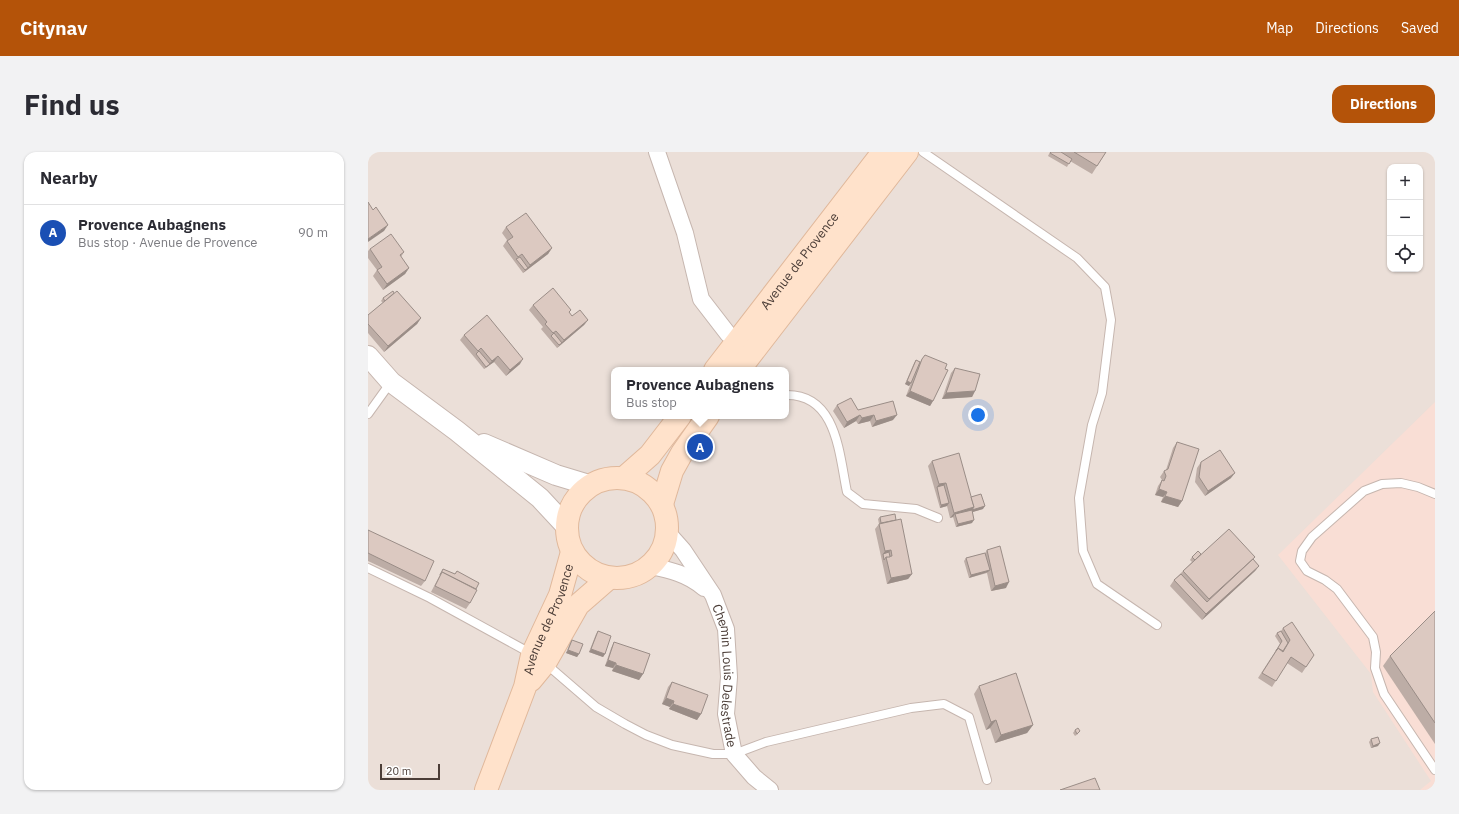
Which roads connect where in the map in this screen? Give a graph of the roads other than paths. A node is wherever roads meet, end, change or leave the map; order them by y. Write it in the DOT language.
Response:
graph roads {
  1 [pos="657,152"];
  2 [pos="883,152"];
  3 [pos="907,152"];
  4 [pos="923,152"];
  5 [pos="742,355"];
  6 [pos="368,356"];
  7 [pos="720,367"];
  8 [pos="390,382"];
  9 [pos="789,395"];
  10 [pos="368,414"];
  11 [pos="678,419"];
  12 [pos="706,419"];
  13 [pos="457,431"];
  14 [pos="625,478"];
  15 [pos="589,485"];
  16 [pos="1435,494"];
  17 [pos="662,504"];
  18 [pos="938,518"];
  19 [pos="566,526"];
  20 [pos="667,532"];
  21 [pos="572,552"];
  22 [pos="650,566"];
  23 [pos="368,568"];
  24 [pos="609,578"];
  25 [pos="713,595"];
  26 [pos="1157,625"];
  27 [pos="539,659"];
  28 [pos="734,754"];
  29 [pos="1435,770"];
  30 [pos="987,780"];
  31 [pos="486,790"];
  32 [pos="770,790"];
  1 -- 5 [label="street"];
  2 -- 5 [label="main road, Avenue de Provence"];
  3 -- 5 [label="main road, Avenue de Provence"];
  4 -- 26 [label="lane"];
  5 -- 7 [label="main road, Avenue de Provence"];
  6 -- 8 [label="street"];
  8 -- 10 [label="lane"];
  8 -- 13 [label="street"];
  9 -- 18 [label="lane"];
  11 -- 14 [label="main road"];
  12 -- 17 [label="main road"];
  13 -- 15 [label="street"];
  13 -- 19 [label="street"];
  14 -- 15 [label="main road"];
  14 -- 17 [label="main road"];
  15 -- 19 [label="main road"];
  16 -- 29 [label="lane"];
  17 -- 20 [label="main road"];
  19 -- 21 [label="main road"];
  20 -- 22 [label="main road"];
  20 -- 25 [label="street, Chemin Louis Delestrade"];
  21 -- 24 [label="main road"];
  21 -- 27 [label="main road, Avenue de Provence"];
  22 -- 24 [label="main road"];
  22 -- 25 [label="street, Chemin Louis Delestrade"];
  23 -- 27 [label="lane"];
  24 -- 27 [label="main road, Avenue de Provence"];
  25 -- 28 [label="street, Chemin Louis Delestrade"];
  27 -- 28 [label="lane"];
  27 -- 31 [label="main road, Avenue de Provence"];
  28 -- 30 [label="lane"];
  28 -- 32 [label="street, Chemin Louis Delestrade"];
}
